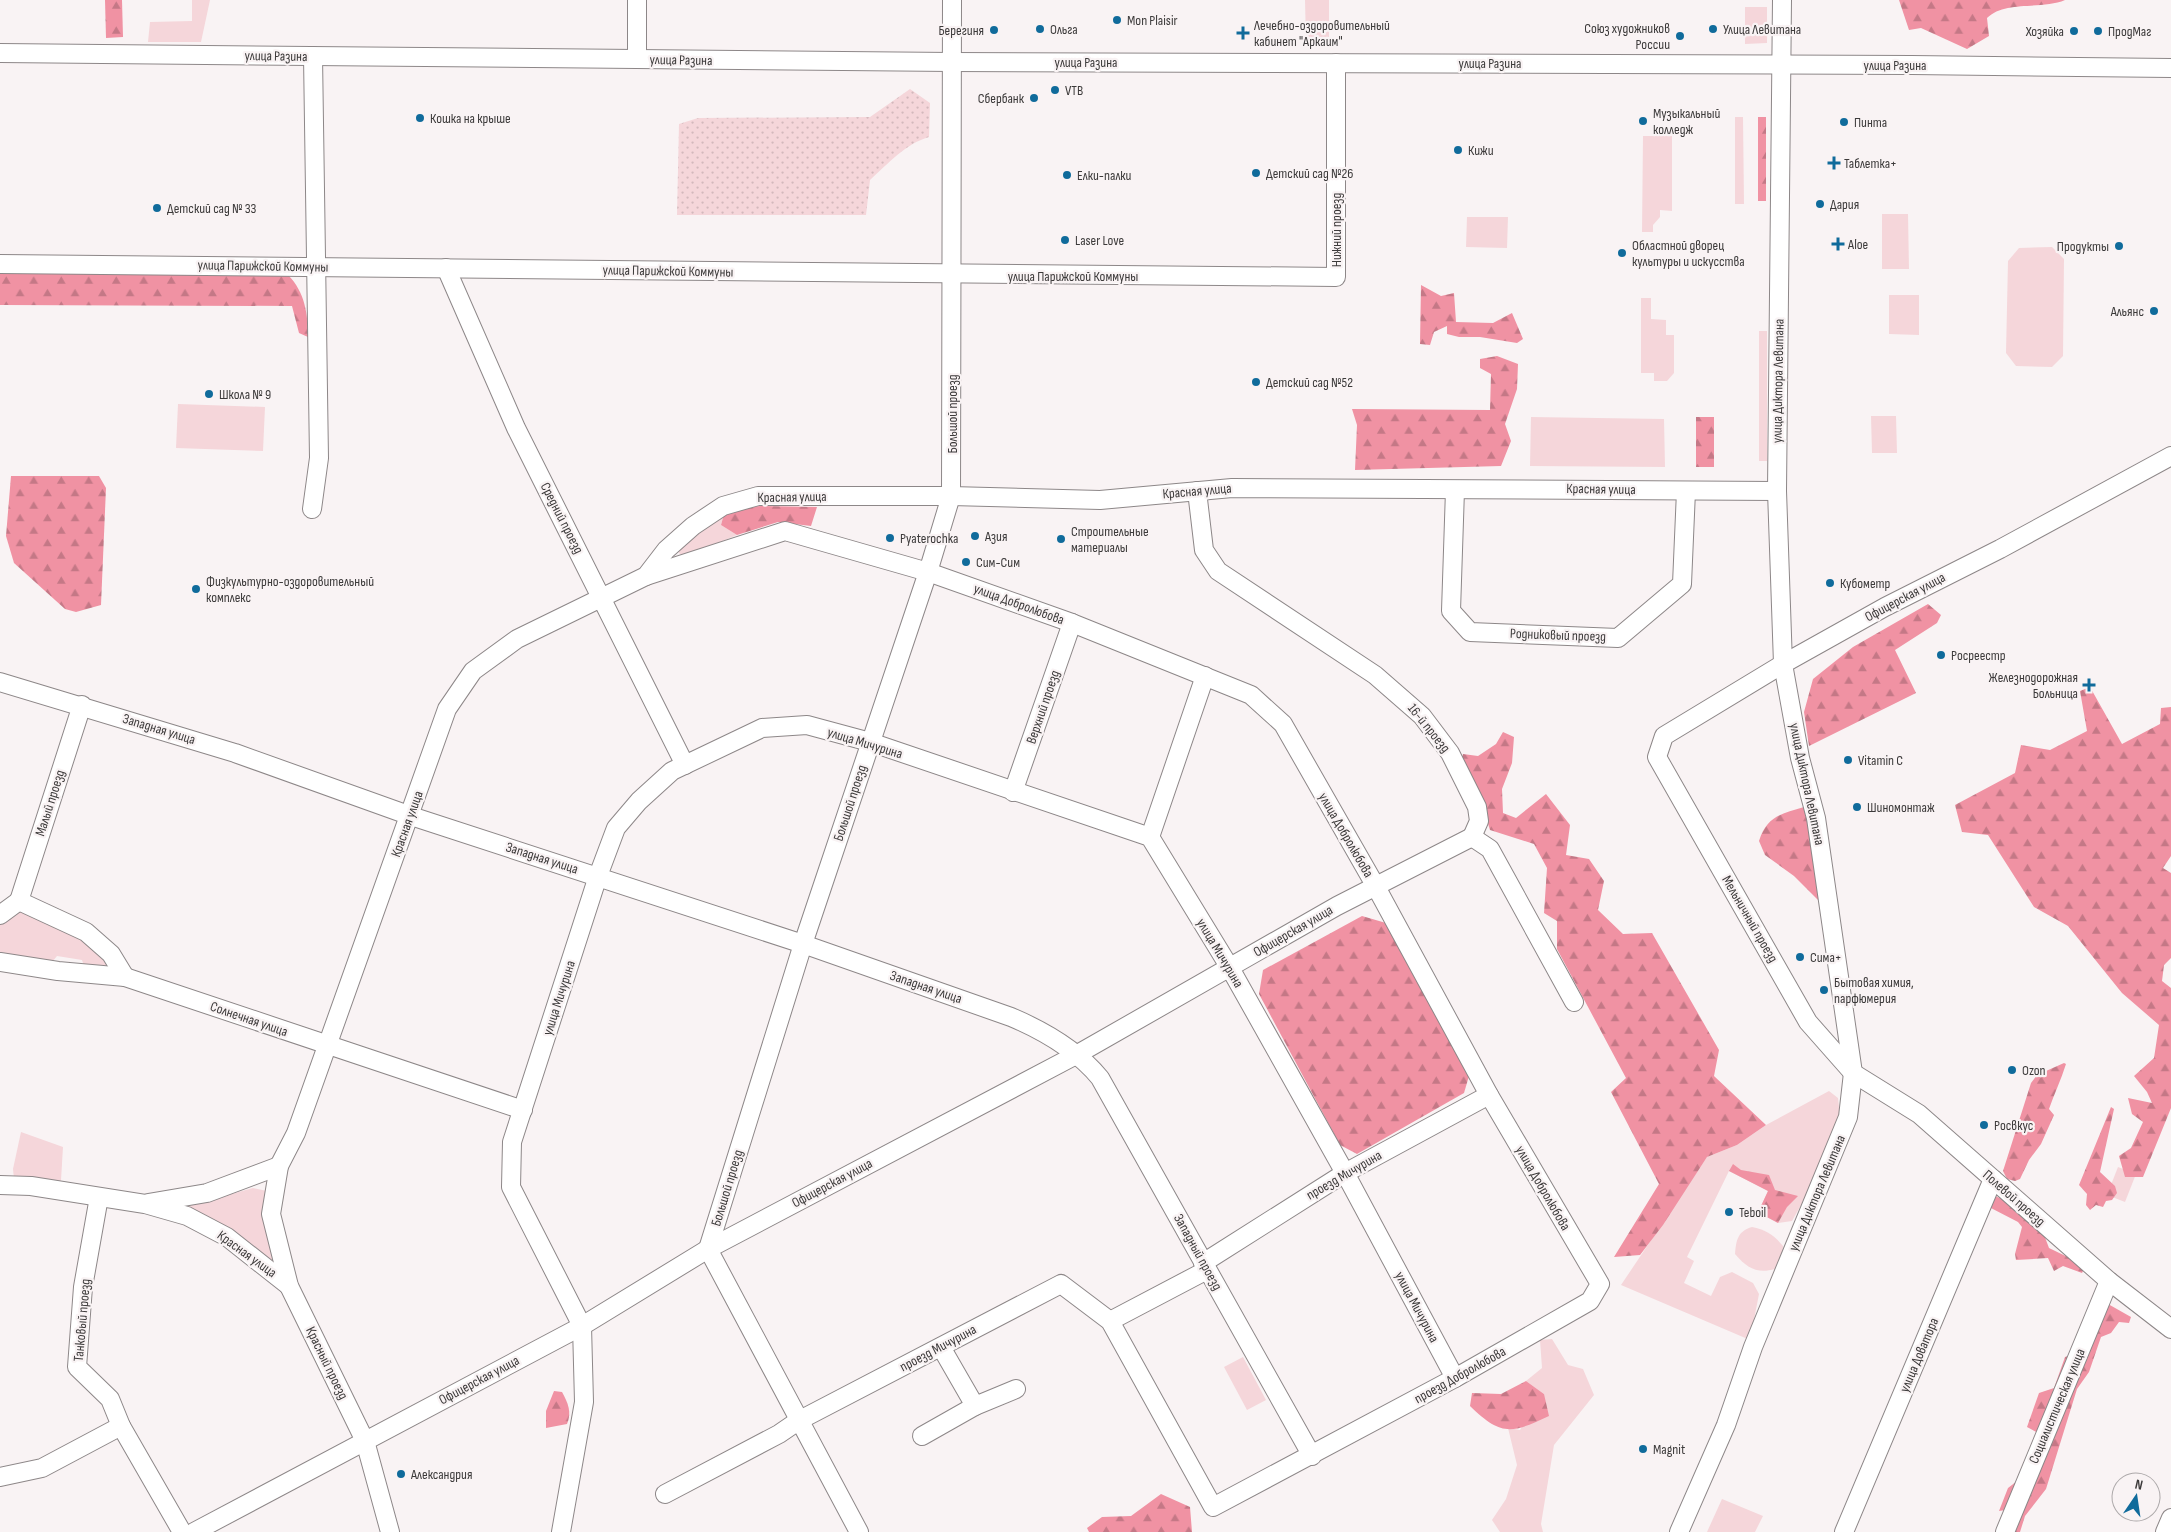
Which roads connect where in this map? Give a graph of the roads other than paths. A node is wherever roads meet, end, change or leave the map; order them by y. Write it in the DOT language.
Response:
graph roads {
  1 [pos="637,0"];
  2 [pos="952,0"];
  3 [pos="1782,0"];
  4 [pos="0,53"];
  5 [pos="313,56"];
  6 [pos="636,59"];
  7 [pos="952,62"];
  8 [pos="1336,63"];
  9 [pos="1782,64"];
  10 [pos="2171,68"];
  11 [pos="0,264"];
  12 [pos="315,267"];
  13 [pos="446,268"];
  14 [pos="952,275"];
  15 [pos="1336,277"];
  16 [pos="2171,456"];
  17 [pos="1454,490"];
  18 [pos="1197,491"];
  19 [pos="1686,491"];
  20 [pos="1777,491"];
  21 [pos="951,496"];
  22 [pos="312,509"];
  23 [pos="928,572"];
  24 [pos="646,576"];
  25 [pos="602,597"];
  26 [pos="1072,623"];
  27 [pos="1783,664"];
  28 [pos="1205,676"];
  29 [pos="0,682"];
  30 [pos="82,705"];
  31 [pos="870,742"];
  32 [pos="1657,757"];
  33 [pos="685,765"];
  34 [pos="1013,792"];
  35 [pos="411,816"];
  36 [pos="1150,837"];
  37 [pos="1472,837"];
  38 [pos="598,876"];
  39 [pos="1375,885"];
  40 [pos="19,901"];
  41 [pos="0,914"];
  42 [pos="803,944"];
  43 [pos="0,962"];
  44 [pos="1230,968"];
  45 [pos="125,977"];
  46 [pos="1574,1002"];
  47 [pos="327,1046"];
  48 [pos="1076,1055"];
  49 [pos="1854,1073"];
  50 [pos="1489,1095"];
  51 [pos="523,1110"];
  52 [pos="279,1166"];
  53 [pos="1345,1173"];
  54 [pos="1993,1179"];
  55 [pos="0,1185"];
  56 [pos="98,1197"];
  57 [pos="145,1204"];
  58 [pos="708,1249"];
  59 [pos="1205,1266"];
  60 [pos="2109,1281"];
  61 [pos="1600,1284"];
  62 [pos="289,1286"];
  63 [pos="1110,1321"];
  64 [pos="582,1326"];
  65 [pos="2171,1329"];
  66 [pos="942,1347"];
  67 [pos="1455,1378"];
  68 [pos="1016,1389"];
  69 [pos="975,1406"];
  70 [pos="798,1421"];
  71 [pos="121,1426"];
  72 [pos="922,1436"];
  73 [pos="365,1441"];
  74 [pos="1312,1456"];
  75 [pos="0,1477"];
  76 [pos="665,1494"];
  77 [pos="2171,1518"];
  78 [pos="182,1532"];
  79 [pos="194,1532"];
  80 [pos="390,1532"];
  81 [pos="561,1532"];
  82 [pos="859,1532"];
  83 [pos="1679,1532"];
  84 [pos="1844,1532"];
  85 [pos="2005,1532"];
  86 [pos="2165,1532"];
  1 -- 6 [label="street"];
  2 -- 7 [label="street, Большой проезд"];
  3 -- 9 [label="street, улица Диктора Левитана"];
  4 -- 5 [label="street, улица Разина"];
  5 -- 6 [label="street, улица Разина"];
  5 -- 12 [label="street"];
  6 -- 7 [label="street, улица Разина"];
  7 -- 8 [label="street, улица Разина"];
  7 -- 14 [label="street, Большой проезд"];
  8 -- 9 [label="street, улица Разина"];
  8 -- 15 [label="street, Нижний проезд"];
  9 -- 10 [label="street, улица Разина"];
  9 -- 20 [label="street, улица Диктора Левитана"];
  11 -- 12 [label="street, улица Парижской Коммуны"];
  12 -- 13 [label="street, улица Парижской Коммуны"];
  12 -- 22 [label="street"];
  13 -- 14 [label="street, улица Парижской Коммуны"];
  13 -- 25 [label="street, Средний проезд"];
  14 -- 15 [label="street, улица Парижской Коммуны"];
  14 -- 21 [label="street, Большой проезд"];
  16 -- 27 [label="street, Офицерская улица"];
  17 -- 18 [label="street, Красная улица"];
  17 -- 19 [label="street, Красная улица"];
  17 -- 19 [label="street, Родниковый проезд"];
  18 -- 21 [label="street, Красная улица"];
  18 -- 37 [label="street, 16-й проезд"];
  19 -- 20 [label="street, Красная улица"];
  20 -- 27 [label="street, улица Диктора Левитана"];
  21 -- 23 [label="street, Большой проезд"];
  21 -- 24 [label="street, Красная улица"];
  23 -- 24 [label="street, Красная улица"];
  23 -- 26 [label="street, улица Добролюбова"];
  23 -- 31 [label="street, Большой проезд"];
  24 -- 25 [label="street, Красная улица"];
  25 -- 33 [label="street, Средний проезд"];
  25 -- 35 [label="street, Красная улица"];
  26 -- 28 [label="street, улица Добролюбова"];
  26 -- 34 [label="street, Верхний проезд"];
  27 -- 32 [label="street, Офицерская улица"];
  27 -- 49 [label="street, улица Диктора Левитана"];
  28 -- 36 [label="street"];
  28 -- 39 [label="street, улица Добролюбова"];
  29 -- 30 [label="street, Западная улица"];
  30 -- 35 [label="street, Западная улица"];
  30 -- 40 [label="street, Малый проезд"];
  31 -- 33 [label="street, улица Мичурина"];
  31 -- 34 [label="street, улица Мичурина"];
  31 -- 42 [label="street, Большой проезд"];
  32 -- 49 [label="street, Мельничный проезд"];
  33 -- 38 [label="street, улица Мичурина"];
  34 -- 36 [label="street, улица Мичурина"];
  35 -- 38 [label="street, Западная улица"];
  35 -- 47 [label="street, Красная улица"];
  36 -- 44 [label="street, улица Мичурина"];
  37 -- 39 [label="street, Офицерская улица"];
  37 -- 46 [label="street"];
  38 -- 42 [label="street, Западная улица"];
  38 -- 51 [label="street, улица Мичурина"];
  39 -- 44 [label="street, Офицерская улица"];
  39 -- 50 [label="street, улица Добролюбова"];
  40 -- 41 [label="street"];
  40 -- 45 [label="street"];
  42 -- 48 [label="street, Западная улица"];
  42 -- 58 [label="street, Большой проезд"];
  43 -- 45 [label="street, Солнечная улица"];
  44 -- 48 [label="street, Офицерская улица"];
  44 -- 53 [label="street, улица Мичурина"];
  45 -- 47 [label="street, Солнечная улица"];
  47 -- 51 [label="street, Солнечная улица"];
  47 -- 52 [label="street, Красная улица"];
  48 -- 58 [label="street, Офицерская улица"];
  48 -- 59 [label="street, Западный проезд"];
  49 -- 54 [label="street, Полевой проезд"];
  49 -- 83 [label="street, улица Диктора Левитана"];
  50 -- 53 [label="street, проезд Мичурина"];
  50 -- 61 [label="street, улица Добролюбова"];
  51 -- 64 [label="street, улица Мичурина"];
  52 -- 57 [label="street, Красная улица"];
  52 -- 62 [label="street, Красная улица"];
  53 -- 59 [label="street, проезд Мичурина"];
  53 -- 67 [label="street, улица Мичурина"];
  54 -- 60 [label="street, Полевой проезд"];
  54 -- 84 [label="street, улица Доватора"];
  55 -- 56 [label="street, Красная улица"];
  56 -- 57 [label="street, Красная улица"];
  56 -- 71 [label="street, Танковый проезд"];
  57 -- 62 [label="street, Красная улица"];
  58 -- 64 [label="street, Офицерская улица"];
  58 -- 70 [label="street"];
  59 -- 63 [label="street, проезд Мичурина"];
  59 -- 74 [label="street, Западный проезд"];
  60 -- 65 [label="street, Полевой проезд"];
  60 -- 85 [label="street, Социалистическая улица"];
  61 -- 67 [label="street, проезд Добролюбова"];
  62 -- 73 [label="street, Красный проезд"];
  63 -- 66 [label="street, проезд Мичурина"];
  63 -- 74 [label="street, проезд Добролюбова"];
  64 -- 73 [label="street, Офицерская улица"];
  64 -- 81 [label="street, улица Мичурина"];
  66 -- 69 [label="street"];
  66 -- 70 [label="street, проезд Мичурина"];
  67 -- 74 [label="street, проезд Добролюбова"];
  68 -- 69 [label="street"];
  69 -- 72 [label="street"];
  70 -- 76 [label="street, проезд Мичурина"];
  70 -- 82 [label="street"];
  71 -- 75 [label="street"];
  71 -- 78 [label="street, Танковый проезд"];
  73 -- 79 [label="street, Офицерская улица"];
  73 -- 80 [label="street, Красный проезд"];
  77 -- 86 [label="street"];
}
